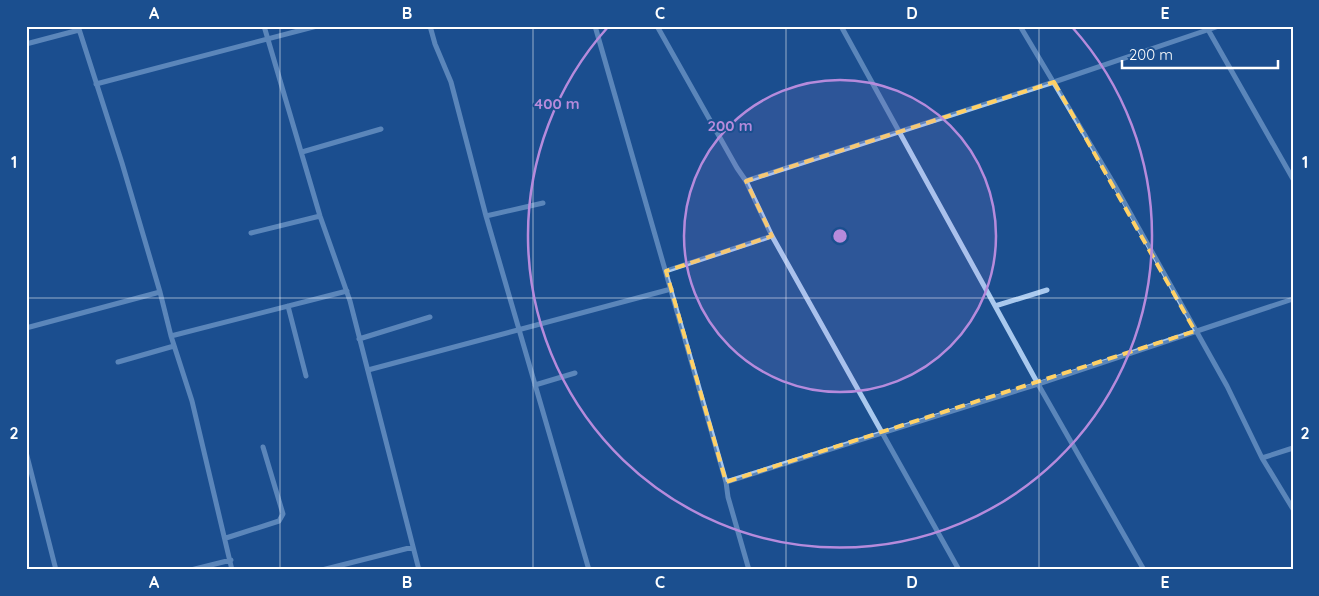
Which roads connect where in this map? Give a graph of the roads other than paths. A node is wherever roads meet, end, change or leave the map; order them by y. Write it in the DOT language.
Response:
graph roads {
  1 [pos="264,26"];
  2 [pos="317,26"];
  3 [pos="430,26"];
  4 [pos="596,26"];
  5 [pos="657,26"];
  6 [pos="840,26"];
  7 [pos="1020,26"];
  8 [pos="1219,26"];
  9 [pos="78,28"];
  10 [pos="1207,28"];
  11 [pos="268,39"];
  12 [pos="26,44"];
  13 [pos="1054,82"];
  14 [pos="96,84"];
  15 [pos="381,129"];
  16 [pos="898,131"];
  17 [pos="302,152"];
  18 [pos="1293,179"];
  19 [pos="746,181"];
  20 [pos="543,203"];
  21 [pos="320,216"];
  22 [pos="486,216"];
  23 [pos="251,233"];
  24 [pos="772,236"];
  25 [pos="666,271"];
  26 [pos="671,290"];
  27 [pos="1047,290"];
  28 [pos="346,291"];
  29 [pos="160,292"];
  30 [pos="1293,299"];
  31 [pos="288,306"];
  32 [pos="995,306"];
  33 [pos="430,317"];
  34 [pos="26,328"];
  35 [pos="519,329"];
  36 [pos="1195,331"];
  37 [pos="171,336"];
  38 [pos="360,339"];
  39 [pos="174,346"];
  40 [pos="118,362"];
  41 [pos="368,370"];
  42 [pos="575,373"];
  43 [pos="306,376"];
  44 [pos="1038,384"];
  45 [pos="535,385"];
  46 [pos="882,432"];
  47 [pos="263,447"];
  48 [pos="1293,448"];
  49 [pos="26,452"];
  50 [pos="1262,458"];
  51 [pos="726,482"];
  52 [pos="1293,509"];
  53 [pos="226,538"];
  54 [pos="413,547"];
  55 [pos="231,560"];
  56 [pos="56,570"];
  57 [pos="191,570"];
  58 [pos="232,570"];
  59 [pos="322,570"];
  60 [pos="419,570"];
  61 [pos="589,570"];
  62 [pos="748,570"];
  63 [pos="959,570"];
  64 [pos="1144,570"];
  1 -- 11 [label="street"];
  2 -- 11 [label="street"];
  3 -- 22 [label="street"];
  4 -- 25 [label="street"];
  5 -- 19 [label="street"];
  6 -- 16 [label="street"];
  7 -- 13 [label="street"];
  8 -- 10 [label="street"];
  9 -- 12 [label="street"];
  9 -- 14 [label="street"];
  10 -- 13 [label="street"];
  10 -- 18 [label="street"];
  11 -- 14 [label="street"];
  11 -- 17 [label="street"];
  13 -- 16 [label="street"];
  13 -- 36 [label="street"];
  14 -- 29 [label="street"];
  15 -- 17 [label="street"];
  16 -- 19 [label="street"];
  16 -- 32 [label="street"];
  17 -- 21 [label="street"];
  19 -- 24 [label="street"];
  20 -- 22 [label="street"];
  21 -- 23 [label="street"];
  21 -- 28 [label="street"];
  22 -- 35 [label="street"];
  24 -- 25 [label="street"];
  24 -- 46 [label="street"];
  25 -- 26 [label="street"];
  26 -- 35 [label="street"];
  26 -- 51 [label="street"];
  27 -- 32 [label="street"];
  28 -- 31 [label="street"];
  28 -- 38 [label="street"];
  29 -- 34 [label="street"];
  29 -- 37 [label="street"];
  30 -- 36 [label="street"];
  31 -- 37 [label="street"];
  31 -- 43 [label="street"];
  32 -- 44 [label="street"];
  33 -- 38 [label="street"];
  35 -- 41 [label="street"];
  35 -- 45 [label="street"];
  36 -- 44 [label="street"];
  36 -- 50 [label="street"];
  37 -- 39 [label="street"];
  38 -- 41 [label="street"];
  39 -- 40 [label="street"];
  39 -- 53 [label="street"];
  41 -- 54 [label="street"];
  42 -- 45 [label="street"];
  44 -- 46 [label="street"];
  44 -- 64 [label="street"];
  45 -- 61 [label="street"];
  46 -- 51 [label="street"];
  46 -- 63 [label="street"];
  47 -- 53 [label="street"];
  48 -- 50 [label="street"];
  49 -- 56 [label="street"];
  50 -- 52 [label="street"];
  51 -- 62 [label="street"];
  53 -- 55 [label="street"];
  54 -- 59 [label="street"];
  54 -- 60 [label="street"];
  55 -- 57 [label="street"];
  55 -- 58 [label="street"];
}
